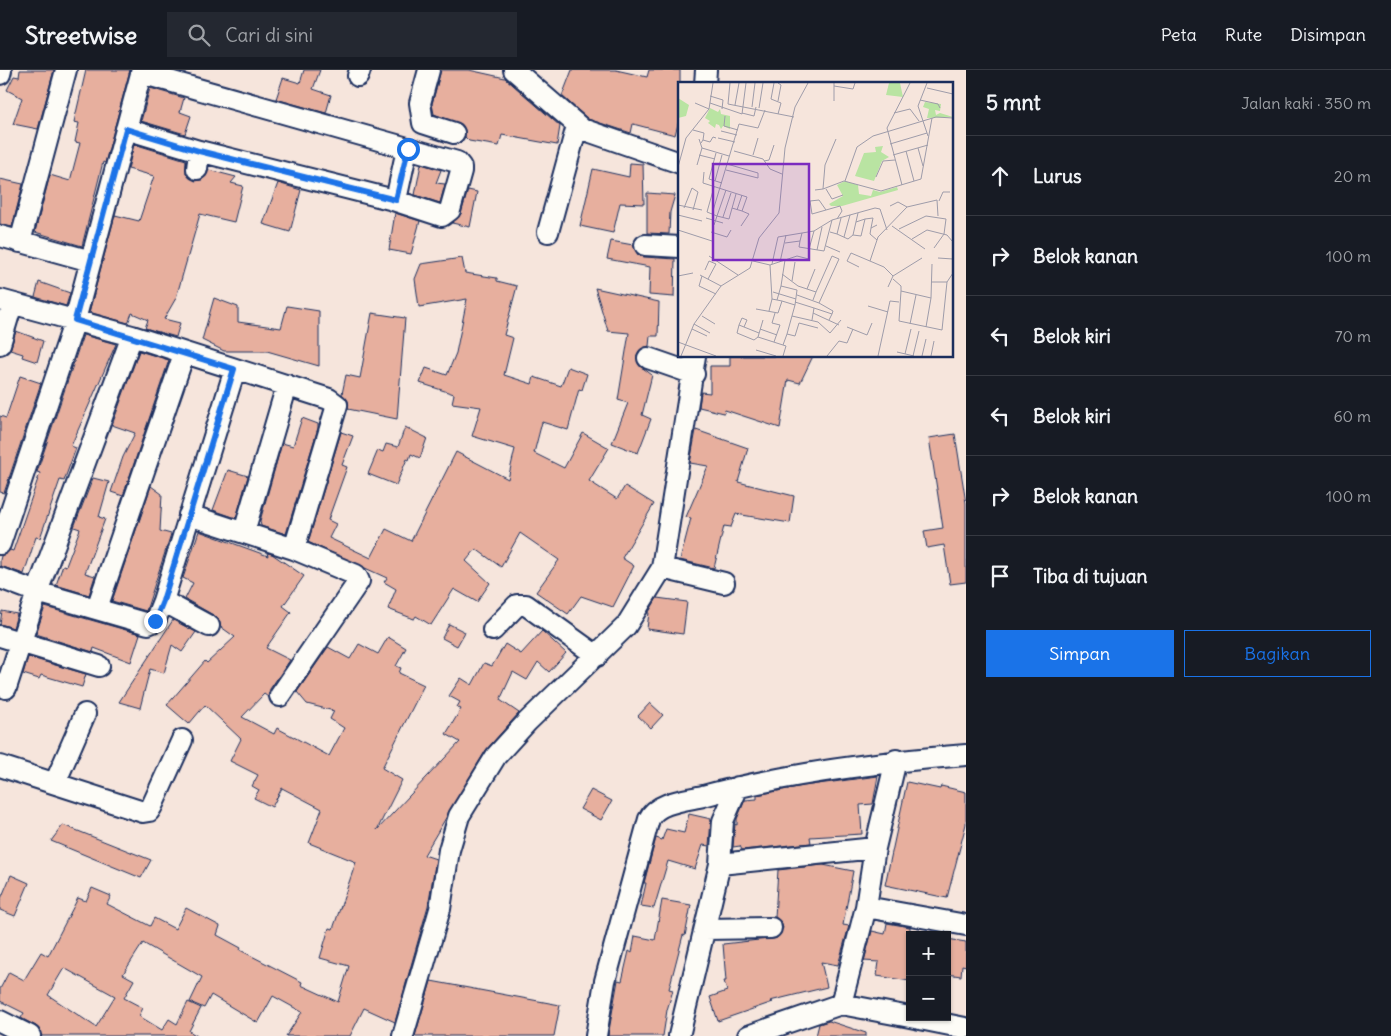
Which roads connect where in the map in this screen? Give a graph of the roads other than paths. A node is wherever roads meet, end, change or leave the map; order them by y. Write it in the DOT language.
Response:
graph roads {
  1 [pos="1,70"];
  2 [pos="66,70"];
  3 [pos="429,70"];
  4 [pos="514,70"];
  5 [pos="141,72"];
  6 [pos="0,74"];
  7 [pos="577,126"];
  8 [pos="126,129"];
  9 [pos="454,133"];
  10 [pos="408,149"];
  11 [pos="678,162"];
  12 [pos="396,200"];
  13 [pos="548,232"];
  14 [pos="0,236"];
  15 [pos="20,242"];
  16 [pos="645,245"];
  17 [pos="678,247"];
  18 [pos="91,261"];
  19 [pos="6,302"];
  20 [pos="75,320"];
  21 [pos="132,336"];
  22 [pos="0,344"];
  23 [pos="184,354"];
  24 [pos="648,358"];
  25 [pos="695,365"];
  26 [pos="234,369"];
  27 [pos="287,386"];
  28 [pos="189,515"];
  29 [pos="244,532"];
  30 [pos="0,544"];
  31 [pos="294,549"];
  32 [pos="662,568"];
  33 [pos="0,578"];
  34 [pos="724,583"];
  35 [pos="37,592"];
  36 [pos="163,601"];
  37 [pos="97,608"];
  38 [pos="209,626"];
  39 [pos="493,630"];
  40 [pos="0,636"];
  41 [pos="20,641"];
  42 [pos="597,656"];
  43 [pos="99,666"];
  44 [pos="6,688"];
  45 [pos="280,696"];
  46 [pos="85,714"];
  47 [pos="182,740"];
  48 [pos="966,755"];
  49 [pos="896,760"];
  50 [pos="0,766"];
  51 [pos="55,784"];
  52 [pos="738,786"];
  53 [pos="875,848"];
  54 [pos="720,864"];
  55 [pos="866,907"];
  56 [pos="966,925"];
  57 [pos="771,928"];
  58 [pos="705,929"];
  59 [pos="841,1004"];
  60 [pos="906,1016"];
  61 [pos="0,1020"];
  62 [pos="930,1021"];
  63 [pos="965,1028"];
  64 [pos="30,1036"];
  65 [pos="403,1036"];
  66 [pos="596,1036"];
  67 [pos="679,1036"];
  68 [pos="748,1036"];
  1 -- 6 [label="street"];
  2 -- 15 [label="street"];
  3 -- 9 [label="street"];
  4 -- 7 [label="street"];
  5 -- 8 [label="street"];
  5 -- 10 [label="street"];
  7 -- 11 [label="street"];
  7 -- 13 [label="street"];
  8 -- 12 [label="street"];
  8 -- 18 [label="street"];
  10 -- 12 [label="street"];
  10 -- 12 [label="street"];
  14 -- 15 [label="street"];
  15 -- 18 [label="street"];
  16 -- 17 [label="street"];
  18 -- 20 [label="street"];
  19 -- 20 [label="street"];
  19 -- 22 [label="street"];
  20 -- 21 [label="street"];
  20 -- 30 [label="street"];
  21 -- 23 [label="street"];
  21 -- 35 [label="street"];
  23 -- 26 [label="street"];
  23 -- 37 [label="street"];
  24 -- 25 [label="street"];
  25 -- 32 [label="street"];
  26 -- 27 [label="street"];
  26 -- 28 [label="street"];
  27 -- 29 [label="street"];
  27 -- 31 [label="street"];
  28 -- 29 [label="street"];
  28 -- 36 [label="street"];
  29 -- 31 [label="street"];
  31 -- 45 [label="street"];
  32 -- 34 [label="street"];
  32 -- 42 [label="street"];
  33 -- 35 [label="street"];
  35 -- 37 [label="street"];
  35 -- 41 [label="street"];
  36 -- 37 [label="street"];
  36 -- 38 [label="street"];
  39 -- 42 [label="street"];
  40 -- 41 [label="street"];
  41 -- 43 [label="street"];
  41 -- 44 [label="street"];
  42 -- 65 [label="street"];
  46 -- 51 [label="street"];
  47 -- 51 [label="street"];
  48 -- 49 [label="street"];
  49 -- 52 [label="street"];
  49 -- 53 [label="street"];
  50 -- 51 [label="street"];
  52 -- 54 [label="street"];
  52 -- 66 [label="street"];
  53 -- 54 [label="street"];
  53 -- 55 [label="street"];
  54 -- 58 [label="street"];
  55 -- 56 [label="street"];
  55 -- 59 [label="street"];
  57 -- 58 [label="street"];
  58 -- 67 [label="street"];
  59 -- 60 [label="street"];
  59 -- 68 [label="street"];
  61 -- 64 [label="street"];
  62 -- 63 [label="street"];
}
